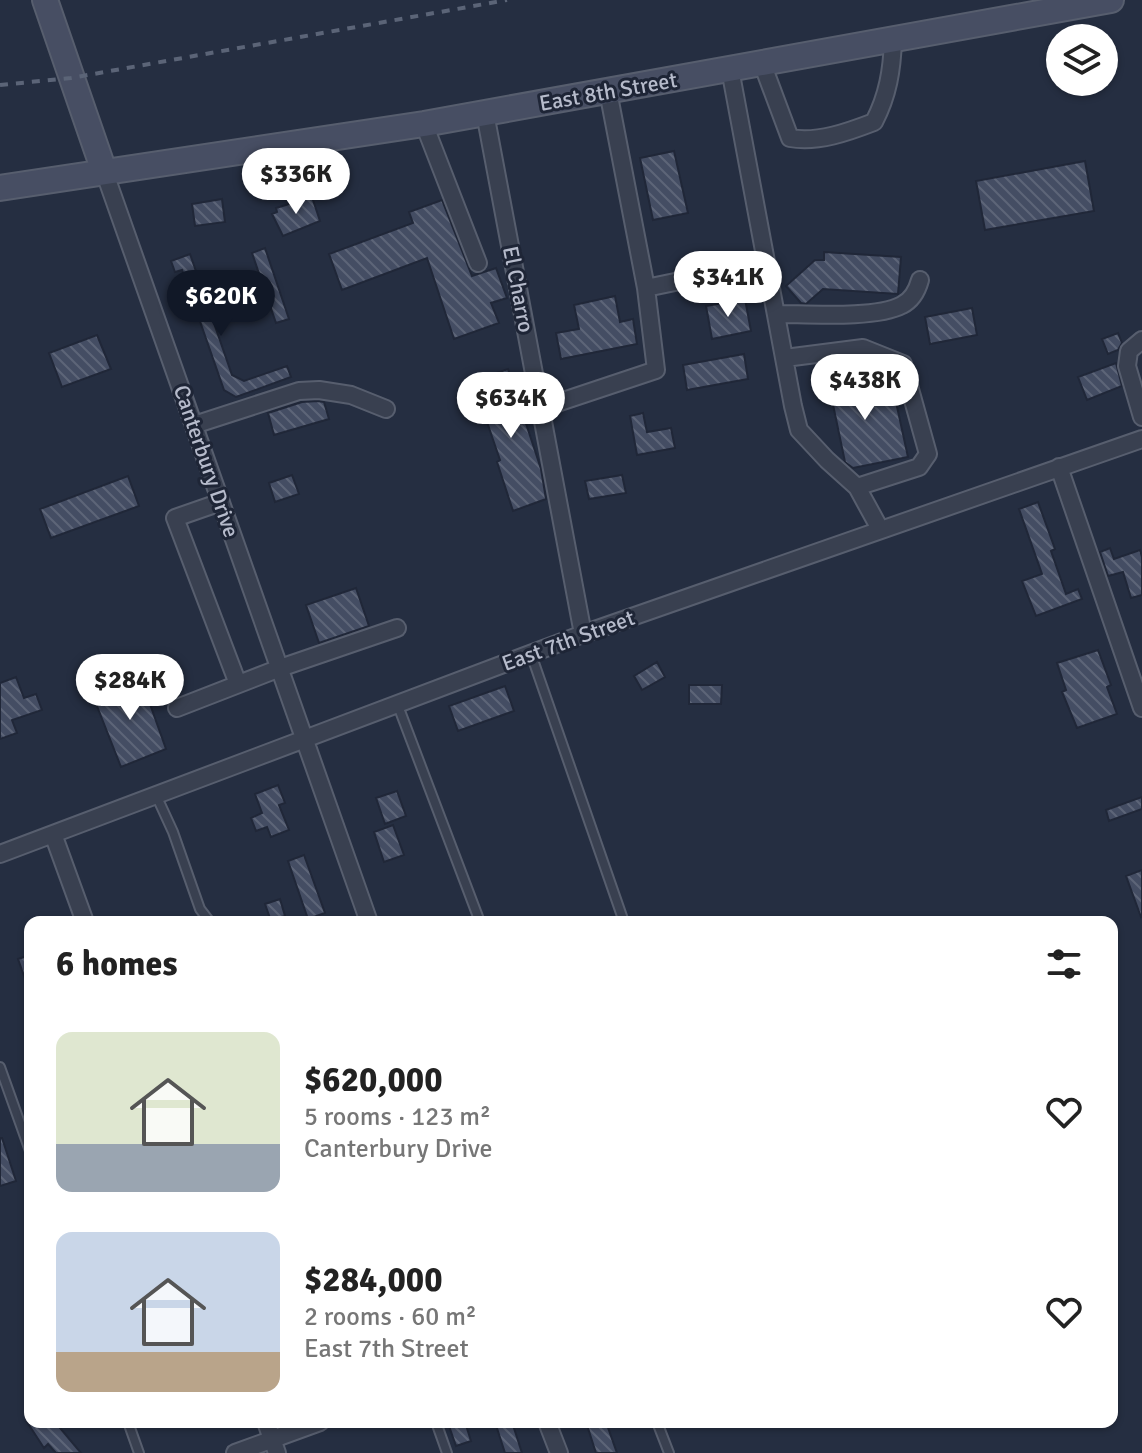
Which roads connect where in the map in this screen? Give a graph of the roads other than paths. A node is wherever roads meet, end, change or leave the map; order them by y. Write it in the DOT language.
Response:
graph roads {
  1 [pos="45,0"];
  2 [pos="1111,0"];
  3 [pos="893,40"];
  4 [pos="762,63"];
  5 [pos="730,69"];
  6 [pos="608,91"];
  7 [pos="485,113"];
  8 [pos="424,124"];
  9 [pos="104,171"];
  10 [pos="0,188"];
  11 [pos="478,263"];
  12 [pos="767,263"];
  13 [pos="920,280"];
  14 [pos="646,288"];
  15 [pos="777,314"];
  16 [pos="1142,340"];
  17 [pos="785,358"];
  18 [pos="542,408"];
  19 [pos="386,409"];
  20 [pos="1142,417"];
  21 [pos="194,425"];
  22 [pos="1142,439"];
  23 [pos="1059,467"];
  24 [pos="857,487"];
  25 [pos="221,502"];
  26 [pos="880,529"];
  27 [pos="397,628"];
  28 [pos="583,634"];
  29 [pos="531,653"];
  30 [pos="280,668"];
  31 [pos="238,684"];
  32 [pos="397,703"];
  33 [pos="177,708"];
  34 [pos="1142,708"];
  35 [pos="304,738"];
  36 [pos="155,795"];
  37 [pos="53,834"];
  38 [pos="0,854"];
  39 [pos="83,916"];
  40 [pos="205,916"];
  41 [pos="367,916"];
  42 [pos="478,916"];
  43 [pos="622,916"];
  44 [pos="0,1067"];
  45 [pos="24,1134"];
  46 [pos="130,1428"];
  47 [pos="308,1428"];
  48 [pos="438,1428"];
  49 [pos="549,1428"];
  50 [pos="659,1428"];
  51 [pos="274,1446"];
  52 [pos="139,1453"];
  53 [pos="235,1453"];
  54 [pos="447,1453"];
  55 [pos="559,1453"];
  56 [pos="669,1453"];
  1 -- 9 [label="main road, Canterbury Drive"];
  2 -- 3 [label="main road, East 8th Street"];
  3 -- 4 [label="main road, East 8th Street"];
  3 -- 4 [label="street"];
  4 -- 5 [label="main road, East 8th Street"];
  5 -- 6 [label="main road, East 8th Street"];
  5 -- 12 [label="street"];
  6 -- 7 [label="main road, East 8th Street"];
  6 -- 14 [label="street"];
  7 -- 8 [label="main road, East 8th Street"];
  7 -- 18 [label="street, El Charro"];
  8 -- 9 [label="main road, East 8th Street"];
  8 -- 11 [label="street"];
  9 -- 10 [label="main road, East 8th Street"];
  9 -- 21 [label="street, Canterbury Drive"];
  12 -- 14 [label="street"];
  12 -- 15 [label="street"];
  13 -- 15 [label="street"];
  14 -- 18 [label="street"];
  15 -- 17 [label="street"];
  16 -- 20 [label="street"];
  17 -- 24 [label="street"];
  17 -- 24 [label="street"];
  18 -- 28 [label="street, El Charro"];
  19 -- 21 [label="street"];
  21 -- 25 [label="street, Canterbury Drive"];
  22 -- 23 [label="street, East 7th Street"];
  23 -- 26 [label="street, East 7th Street"];
  23 -- 34 [label="street"];
  24 -- 26 [label="street"];
  25 -- 30 [label="street, Canterbury Drive"];
  25 -- 31 [label="street"];
  26 -- 28 [label="street, East 7th Street"];
  27 -- 30 [label="street"];
  28 -- 29 [label="street, East 7th Street"];
  29 -- 32 [label="street, East 7th Street"];
  29 -- 43 [label="lane"];
  30 -- 31 [label="street"];
  30 -- 35 [label="street, Canterbury Drive"];
  31 -- 33 [label="street"];
  32 -- 35 [label="street, East 7th Street"];
  32 -- 42 [label="lane"];
  35 -- 36 [label="street, East 7th Street"];
  35 -- 41 [label="street, Canterbury Drive"];
  36 -- 37 [label="street, East 7th Street"];
  36 -- 40 [label="lane"];
  37 -- 38 [label="street, East 7th Street"];
  37 -- 39 [label="street"];
  44 -- 45 [label="lane"];
  46 -- 52 [label="lane"];
  47 -- 51 [label="street"];
  48 -- 54 [label="lane"];
  49 -- 55 [label="street"];
  50 -- 56 [label="lane"];
  51 -- 53 [label="street"];
}
